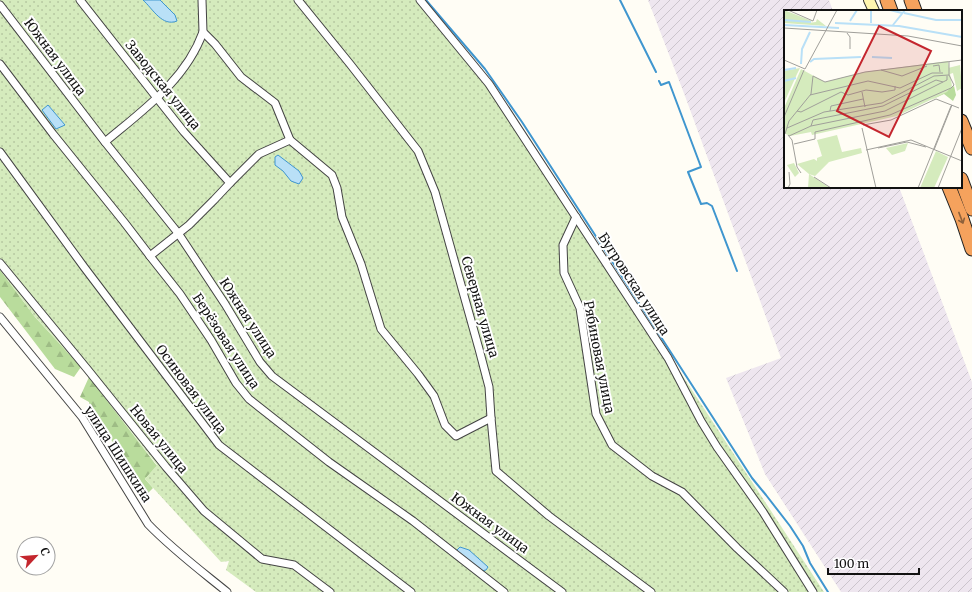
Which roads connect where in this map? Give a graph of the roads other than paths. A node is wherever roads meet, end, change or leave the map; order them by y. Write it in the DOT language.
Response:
graph roads {
  1 [pos="80,0"];
  2 [pos="202,0"];
  3 [pos="298,0"];
  4 [pos="420,0"];
  5 [pos="869,0"];
  6 [pos="883,0"];
  7 [pos="887,0"];
  8 [pos="911,0"];
  9 [pos="0,5"];
  10 [pos="874,10"];
  11 [pos="885,10"];
  12 [pos="891,10"];
  13 [pos="915,10"];
  14 [pos="203,32"];
  15 [pos="0,64"];
  16 [pos="157,98"];
  17 [pos="962,123"];
  18 [pos="290,140"];
  19 [pos="104,142"];
  20 [pos="972,148"];
  21 [pos="0,152"];
  22 [pos="962,182"];
  23 [pos="230,183"];
  24 [pos="949,188"];
  25 [pos="972,209"];
  26 [pos="576,217"];
  27 [pos="178,233"];
  28 [pos="972,249"];
  29 [pos="150,256"];
  30 [pos="0,263"];
  31 [pos="0,317"];
  32 [pos="490,418"];
  33 [pos="227,592"];
  34 [pos="330,592"];
  35 [pos="412,592"];
  36 [pos="504,592"];
  37 [pos="562,592"];
  38 [pos="651,592"];
  39 [pos="784,592"];
  40 [pos="813,592"];
  1 -- 16 [label="street, Заводская улица"];
  2 -- 14 [label="street"];
  3 -- 32 [label="street, Северная улица"];
  4 -- 26 [label="street, Бугровская улица"];
  5 -- 10 [label="street"];
  6 -- 11 [label="highway"];
  7 -- 12 [label="highway"];
  8 -- 13 [label="highway"];
  9 -- 19 [label="street, Южная улица"];
  14 -- 16 [label="street"];
  14 -- 18 [label="street"];
  15 -- 29 [label="street, Берёзовая улица"];
  16 -- 19 [label="street"];
  16 -- 23 [label="street, Заводская улица"];
  17 -- 20 [label="highway"];
  18 -- 23 [label="street"];
  18 -- 32 [label="street"];
  19 -- 27 [label="street, Южная улица"];
  21 -- 35 [label="street, Осиновая улица"];
  22 -- 25 [label="highway"];
  23 -- 27 [label="street"];
  24 -- 28 [label="highway, one-way"];
  26 -- 39 [label="street, Рябиновая улица"];
  26 -- 40 [label="street, Бугровская улица"];
  27 -- 29 [label="street"];
  27 -- 37 [label="street, Южная улица"];
  29 -- 36 [label="street, Берёзовая улица"];
  30 -- 34 [label="street, Новая улица"];
  31 -- 33 [label="street, улица Шишкина"];
  32 -- 38 [label="street, Северная улица"];
}
